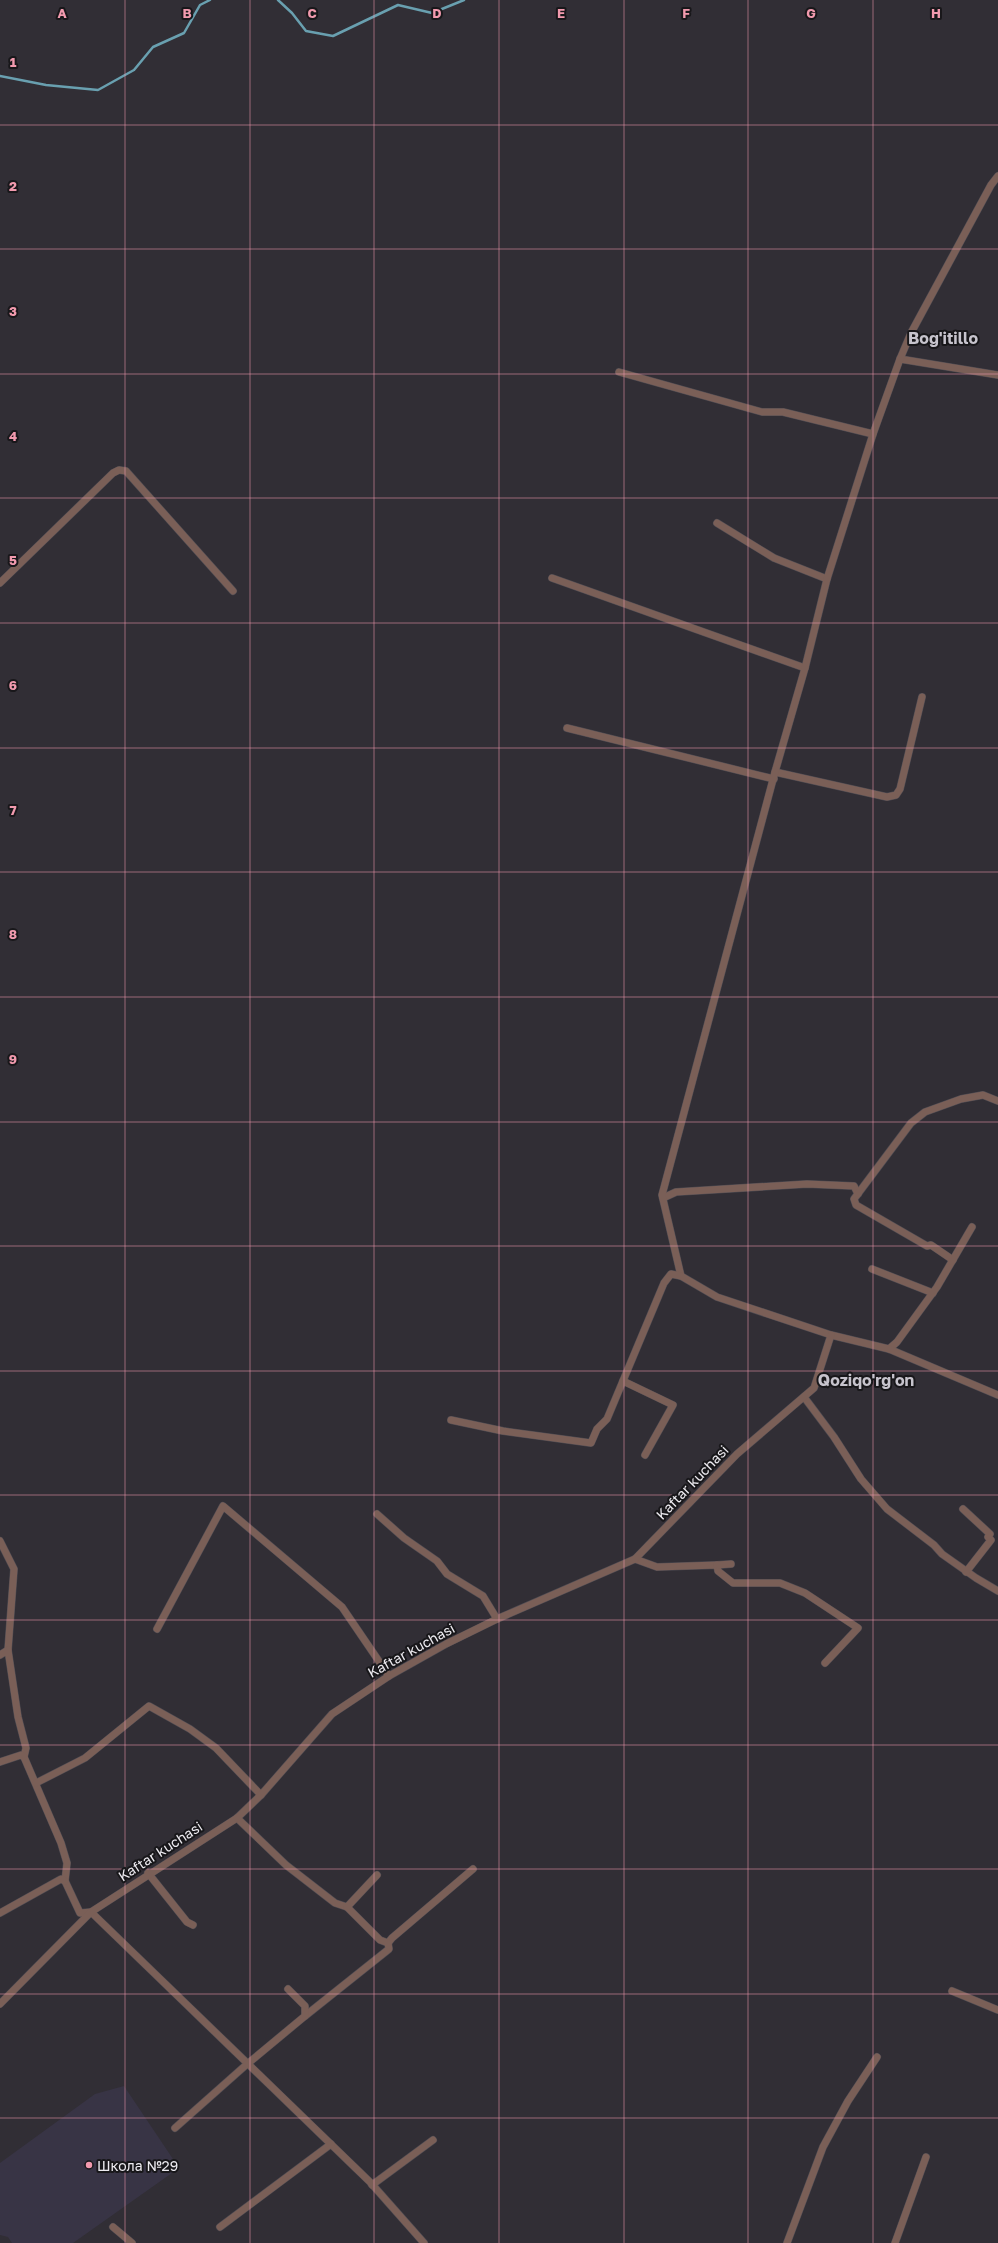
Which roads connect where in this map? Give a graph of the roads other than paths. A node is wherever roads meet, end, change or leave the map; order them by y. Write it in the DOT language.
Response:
graph roads {
  1 [pos="998,176"];
  2 [pos="900,359"];
  3 [pos="619,372"];
  4 [pos="998,375"];
  5 [pos="873,434"];
  6 [pos="717,523"];
  7 [pos="552,578"];
  8 [pos="827,579"];
  9 [pos="0,583"];
  10 [pos="234,591"];
  11 [pos="805,668"];
  12 [pos="922,697"];
  13 [pos="567,728"];
  14 [pos="774,775"];
  15 [pos="998,1101"];
  16 [pos="858,1194"];
  17 [pos="663,1198"];
  18 [pos="972,1227"];
  19 [pos="953,1260"];
  20 [pos="872,1269"];
  21 [pos="681,1276"];
  22 [pos="933,1292"];
  23 [pos="832,1335"];
  24 [pos="888,1349"];
  25 [pos="623,1381"];
  26 [pos="998,1396"];
  27 [pos="804,1397"];
  28 [pos="450,1420"];
  29 [pos="645,1455"];
  30 [pos="963,1509"];
  31 [pos="376,1514"];
  32 [pos="0,1541"];
  33 [pos="635,1559"];
  34 [pos="731,1564"];
  35 [pos="717,1565"];
  36 [pos="966,1572"];
  37 [pos="998,1591"];
  38 [pos="497,1619"];
  39 [pos="157,1629"];
  40 [pos="8,1650"];
  41 [pos="0,1655"];
  42 [pos="824,1663"];
  43 [pos="389,1676"];
  44 [pos="24,1757"];
  45 [pos="0,1762"];
  46 [pos="36,1783"];
  47 [pos="261,1795"];
  48 [pos="237,1818"];
  49 [pos="473,1869"];
  50 [pos="148,1873"];
  51 [pos="377,1875"];
  52 [pos="65,1881"];
  53 [pos="347,1907"];
  54 [pos="91,1912"];
  55 [pos="0,1913"];
  56 [pos="193,1925"];
  57 [pos="388,1943"];
  58 [pos="288,1988"];
  59 [pos="952,1991"];
  60 [pos="0,2004"];
  61 [pos="998,2010"];
  62 [pos="305,2016"];
  63 [pos="877,2057"];
  64 [pos="246,2065"];
  65 [pos="175,2128"];
  66 [pos="433,2140"];
  67 [pos="331,2144"];
  68 [pos="926,2157"];
  69 [pos="372,2184"];
  70 [pos="113,2227"];
  71 [pos="220,2227"];
  72 [pos="132,2243"];
  73 [pos="424,2243"];
  74 [pos="787,2243"];
  75 [pos="895,2243"];
  1 -- 2 [label="street"];
  2 -- 4 [label="street"];
  2 -- 5 [label="street"];
  3 -- 5 [label="street"];
  5 -- 8 [label="street"];
  6 -- 8 [label="street"];
  7 -- 11 [label="street"];
  8 -- 11 [label="street"];
  9 -- 10 [label="street"];
  11 -- 14 [label="street"];
  12 -- 14 [label="street"];
  13 -- 14 [label="street"];
  14 -- 17 [label="street"];
  15 -- 16 [label="street"];
  16 -- 17 [label="street"];
  16 -- 19 [label="street"];
  17 -- 21 [label="street"];
  18 -- 19 [label="street"];
  19 -- 22 [label="street"];
  20 -- 22 [label="street"];
  21 -- 23 [label="street"];
  21 -- 25 [label="street"];
  22 -- 24 [label="street"];
  23 -- 24 [label="street"];
  23 -- 27 [label="street, Kaftar kuchasi"];
  24 -- 26 [label="street"];
  25 -- 28 [label="street"];
  25 -- 29 [label="street"];
  27 -- 33 [label="street, Kaftar kuchasi"];
  27 -- 36 [label="street"];
  30 -- 36 [label="street"];
  31 -- 38 [label="street"];
  32 -- 40 [label="street"];
  33 -- 35 [label="street"];
  33 -- 38 [label="street, Kaftar kuchasi"];
  34 -- 35 [label="street"];
  35 -- 42 [label="street"];
  36 -- 37 [label="street"];
  38 -- 43 [label="street, Kaftar kuchasi"];
  39 -- 43 [label="street"];
  40 -- 41 [label="street"];
  40 -- 44 [label="street"];
  43 -- 47 [label="street, Kaftar kuchasi"];
  44 -- 45 [label="street"];
  44 -- 46 [label="street"];
  46 -- 47 [label="street"];
  46 -- 52 [label="street"];
  47 -- 48 [label="street, Kaftar kuchasi"];
  48 -- 50 [label="street, Kaftar kuchasi"];
  48 -- 53 [label="street"];
  49 -- 57 [label="street"];
  50 -- 54 [label="street, Kaftar kuchasi"];
  50 -- 56 [label="street"];
  51 -- 53 [label="street"];
  52 -- 54 [label="street"];
  52 -- 55 [label="street"];
  53 -- 57 [label="street"];
  54 -- 60 [label="street, Kaftar kuchasi"];
  54 -- 64 [label="street"];
  57 -- 62 [label="street"];
  58 -- 62 [label="street"];
  59 -- 61 [label="street"];
  62 -- 64 [label="street"];
  63 -- 74 [label="street"];
  64 -- 65 [label="street"];
  64 -- 67 [label="street"];
  66 -- 69 [label="street"];
  67 -- 69 [label="street"];
  67 -- 71 [label="street"];
  68 -- 75 [label="street"];
  69 -- 73 [label="street"];
  70 -- 72 [label="street"];
}
